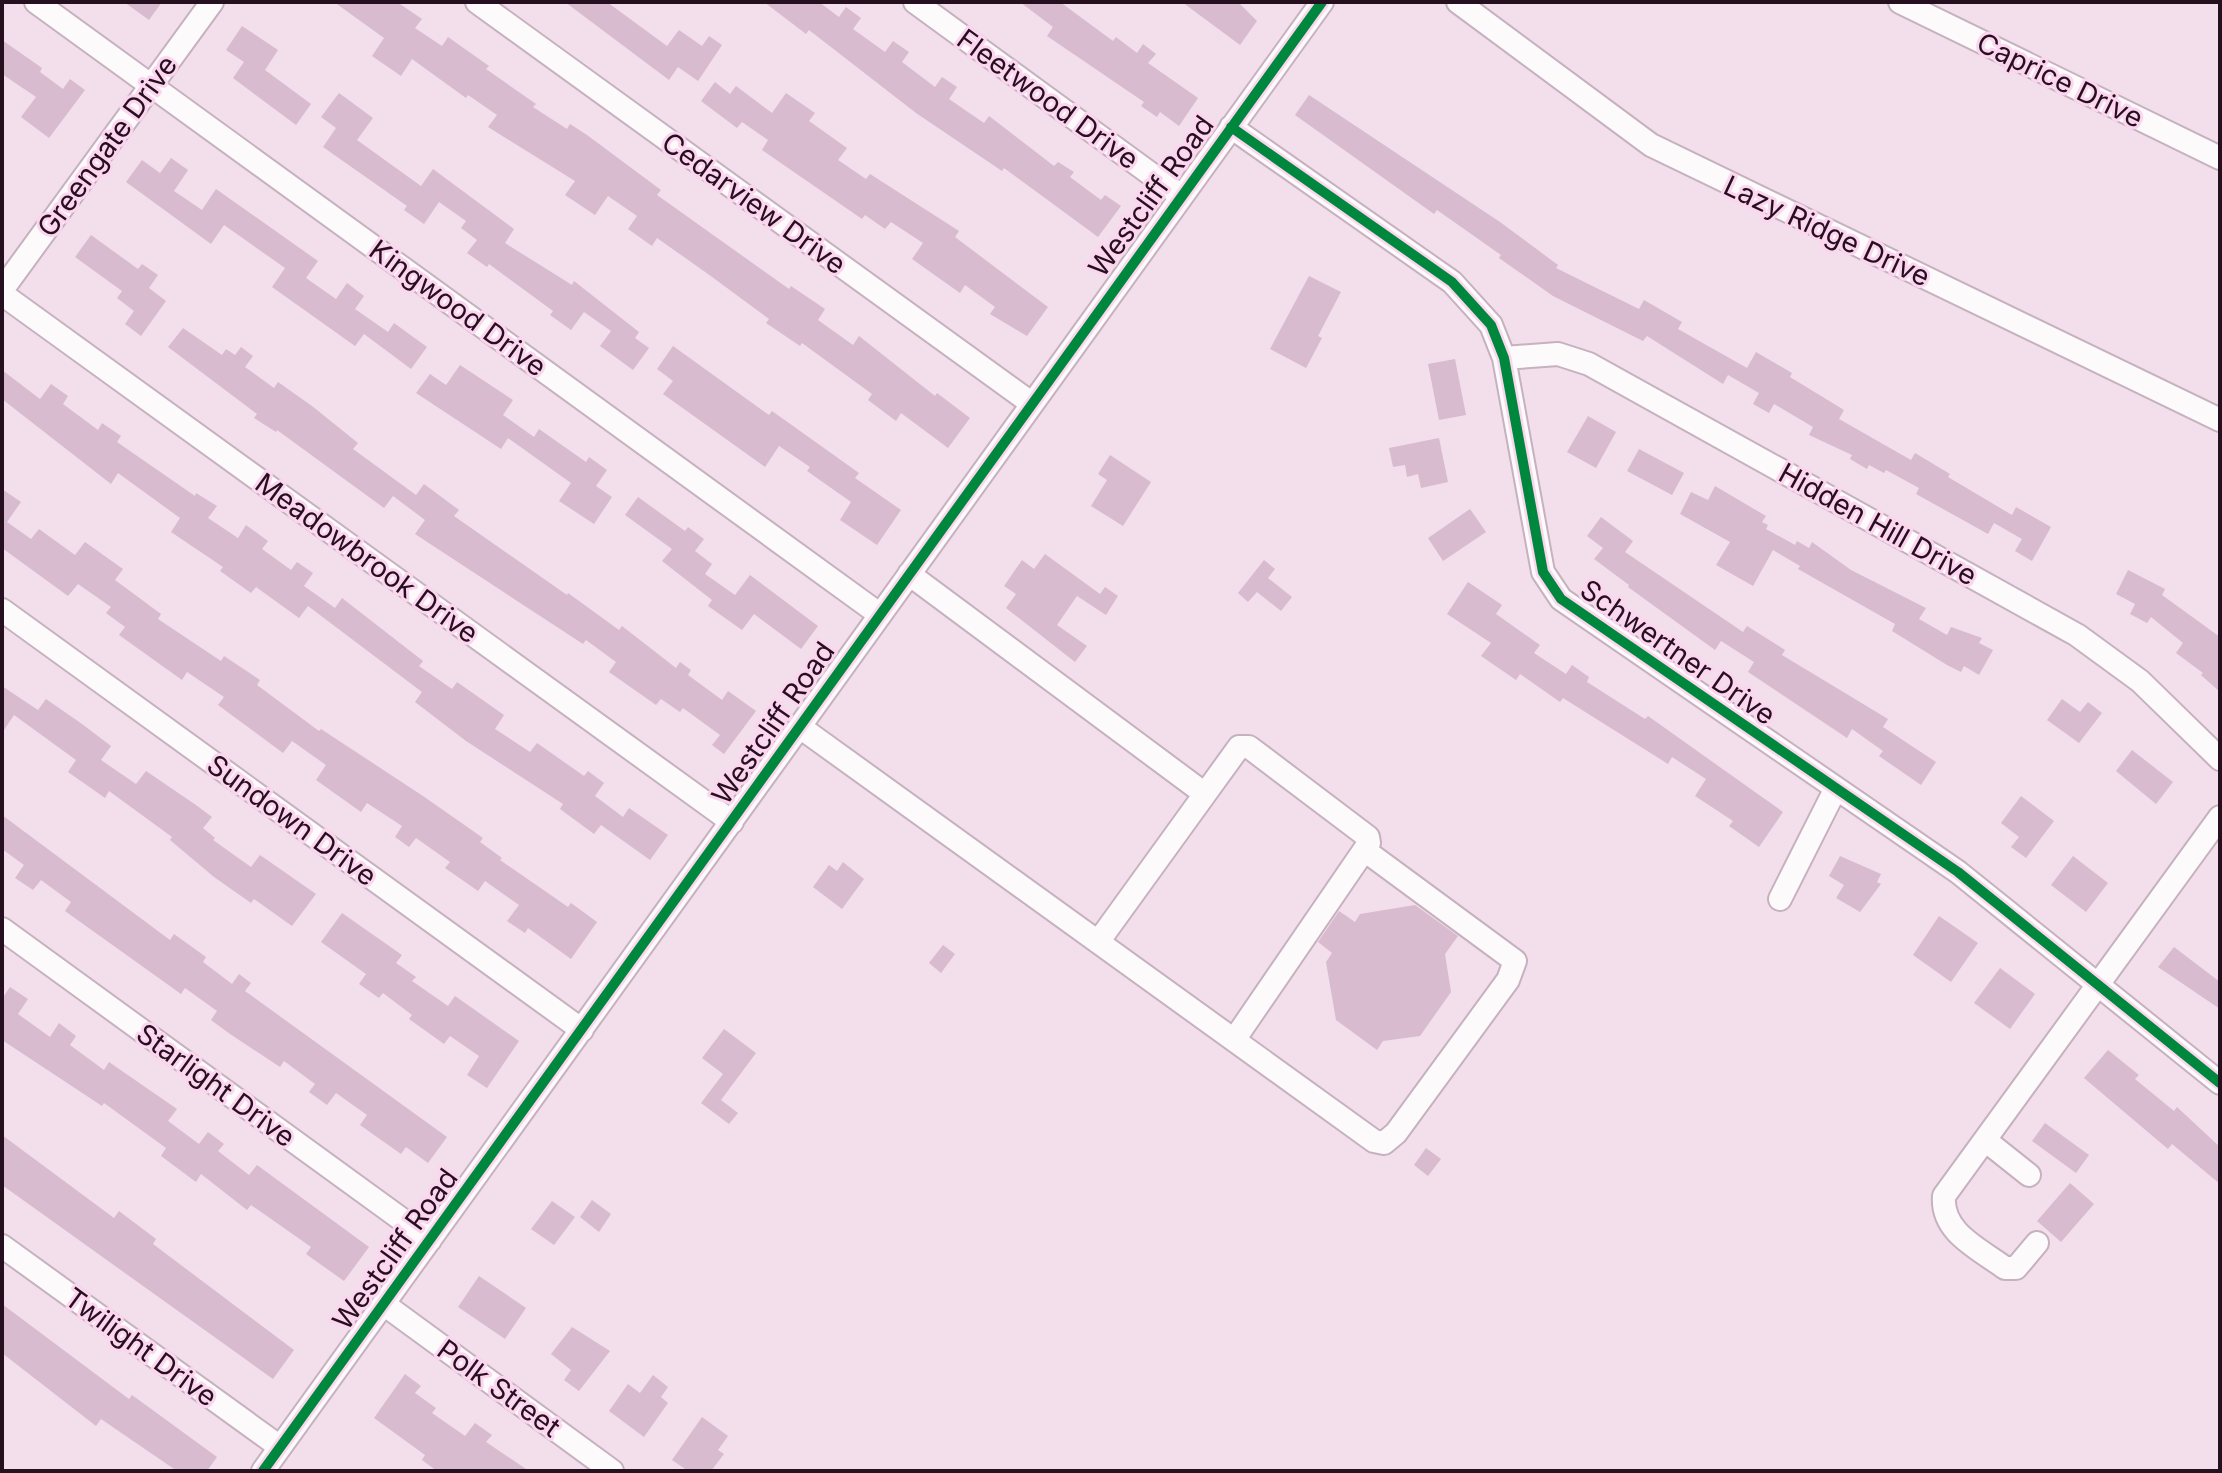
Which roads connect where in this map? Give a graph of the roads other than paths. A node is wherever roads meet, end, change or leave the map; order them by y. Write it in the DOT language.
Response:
graph roads {
  1 [pos="36,2"];
  2 [pos="212,2"];
  3 [pos="477,2"];
  4 [pos="915,2"];
  5 [pos="1322,2"];
  6 [pos="1458,2"];
  7 [pos="1900,2"];
  8 [pos="150,85"];
  9 [pos="1231,127"];
  10 [pos="2220,158"];
  11 [pos="1181,196"];
  12 [pos="2,292"];
  13 [pos="1504,358"];
  14 [pos="1031,403"];
  15 [pos="2220,420"];
  16 [pos="909,574"];
  17 [pos="2,610"];
  18 [pos="879,614"];
  19 [pos="800,727"];
  20 [pos="2220,759"];
  21 [pos="1835,790"];
  22 [pos="1205,794"];
  23 [pos="2220,817"];
  24 [pos="732,822"];
  25 [pos="1367,852"];
  26 [pos="1780,899"];
  27 [pos="2,929"];
  28 [pos="1098,942"];
  29 [pos="2096,984"];
  30 [pos="582,1030"];
  31 [pos="1234,1040"];
  32 [pos="2220,1083"];
  33 [pos="1985,1140"];
  34 [pos="2029,1175"];
  35 [pos="430,1240"];
  36 [pos="2037,1243"];
  37 [pos="2,1246"];
  38 [pos="385,1305"];
  39 [pos="280,1447"];
  40 [pos="263,1471"];
  41 [pos="612,1471"];
  1 -- 8 [label="street, Kingwood Drive"];
  2 -- 8 [label="street, Greengate Drive"];
  3 -- 14 [label="street, Cedarview Drive"];
  4 -- 11 [label="street, Fleetwood Drive"];
  5 -- 9 [label="street, Westcliff Road"];
  6 -- 15 [label="street, Lazy Ridge Drive"];
  7 -- 10 [label="street, Caprice Drive"];
  8 -- 12 [label="street, Greengate Drive"];
  8 -- 18 [label="street, Kingwood Drive"];
  9 -- 11 [label="street, Westcliff Road"];
  9 -- 13 [label="street, Schwertner Drive"];
  11 -- 14 [label="street, Westcliff Road"];
  12 -- 24 [label="street, Meadowbrook Drive"];
  13 -- 20 [label="street, Hidden Hill Drive"];
  13 -- 21 [label="street, Schwertner Drive"];
  14 -- 16 [label="street, Westcliff Road"];
  16 -- 18 [label="street, Westcliff Road"];
  16 -- 22 [label="street"];
  17 -- 30 [label="street, Sundown Drive"];
  18 -- 19 [label="street, Westcliff Road"];
  19 -- 24 [label="street, Westcliff Road"];
  19 -- 28 [label="street"];
  21 -- 26 [label="street"];
  21 -- 29 [label="street, Schwertner Drive"];
  22 -- 25 [label="street"];
  22 -- 28 [label="street"];
  23 -- 29 [label="street"];
  24 -- 30 [label="street, Westcliff Road"];
  25 -- 31 [label="street"];
  25 -- 31 [label="street"];
  27 -- 35 [label="street, Starlight Drive"];
  28 -- 31 [label="street"];
  29 -- 32 [label="street, Schwertner Drive"];
  29 -- 33 [label="street"];
  30 -- 35 [label="street, Westcliff Road"];
  33 -- 34 [label="street"];
  33 -- 36 [label="street"];
  35 -- 38 [label="street, Westcliff Road"];
  37 -- 39 [label="street, Twilight Drive"];
  38 -- 39 [label="street, Westcliff Road"];
  38 -- 41 [label="street, Polk Street"];
  39 -- 40 [label="street, Westcliff Road"];
}
